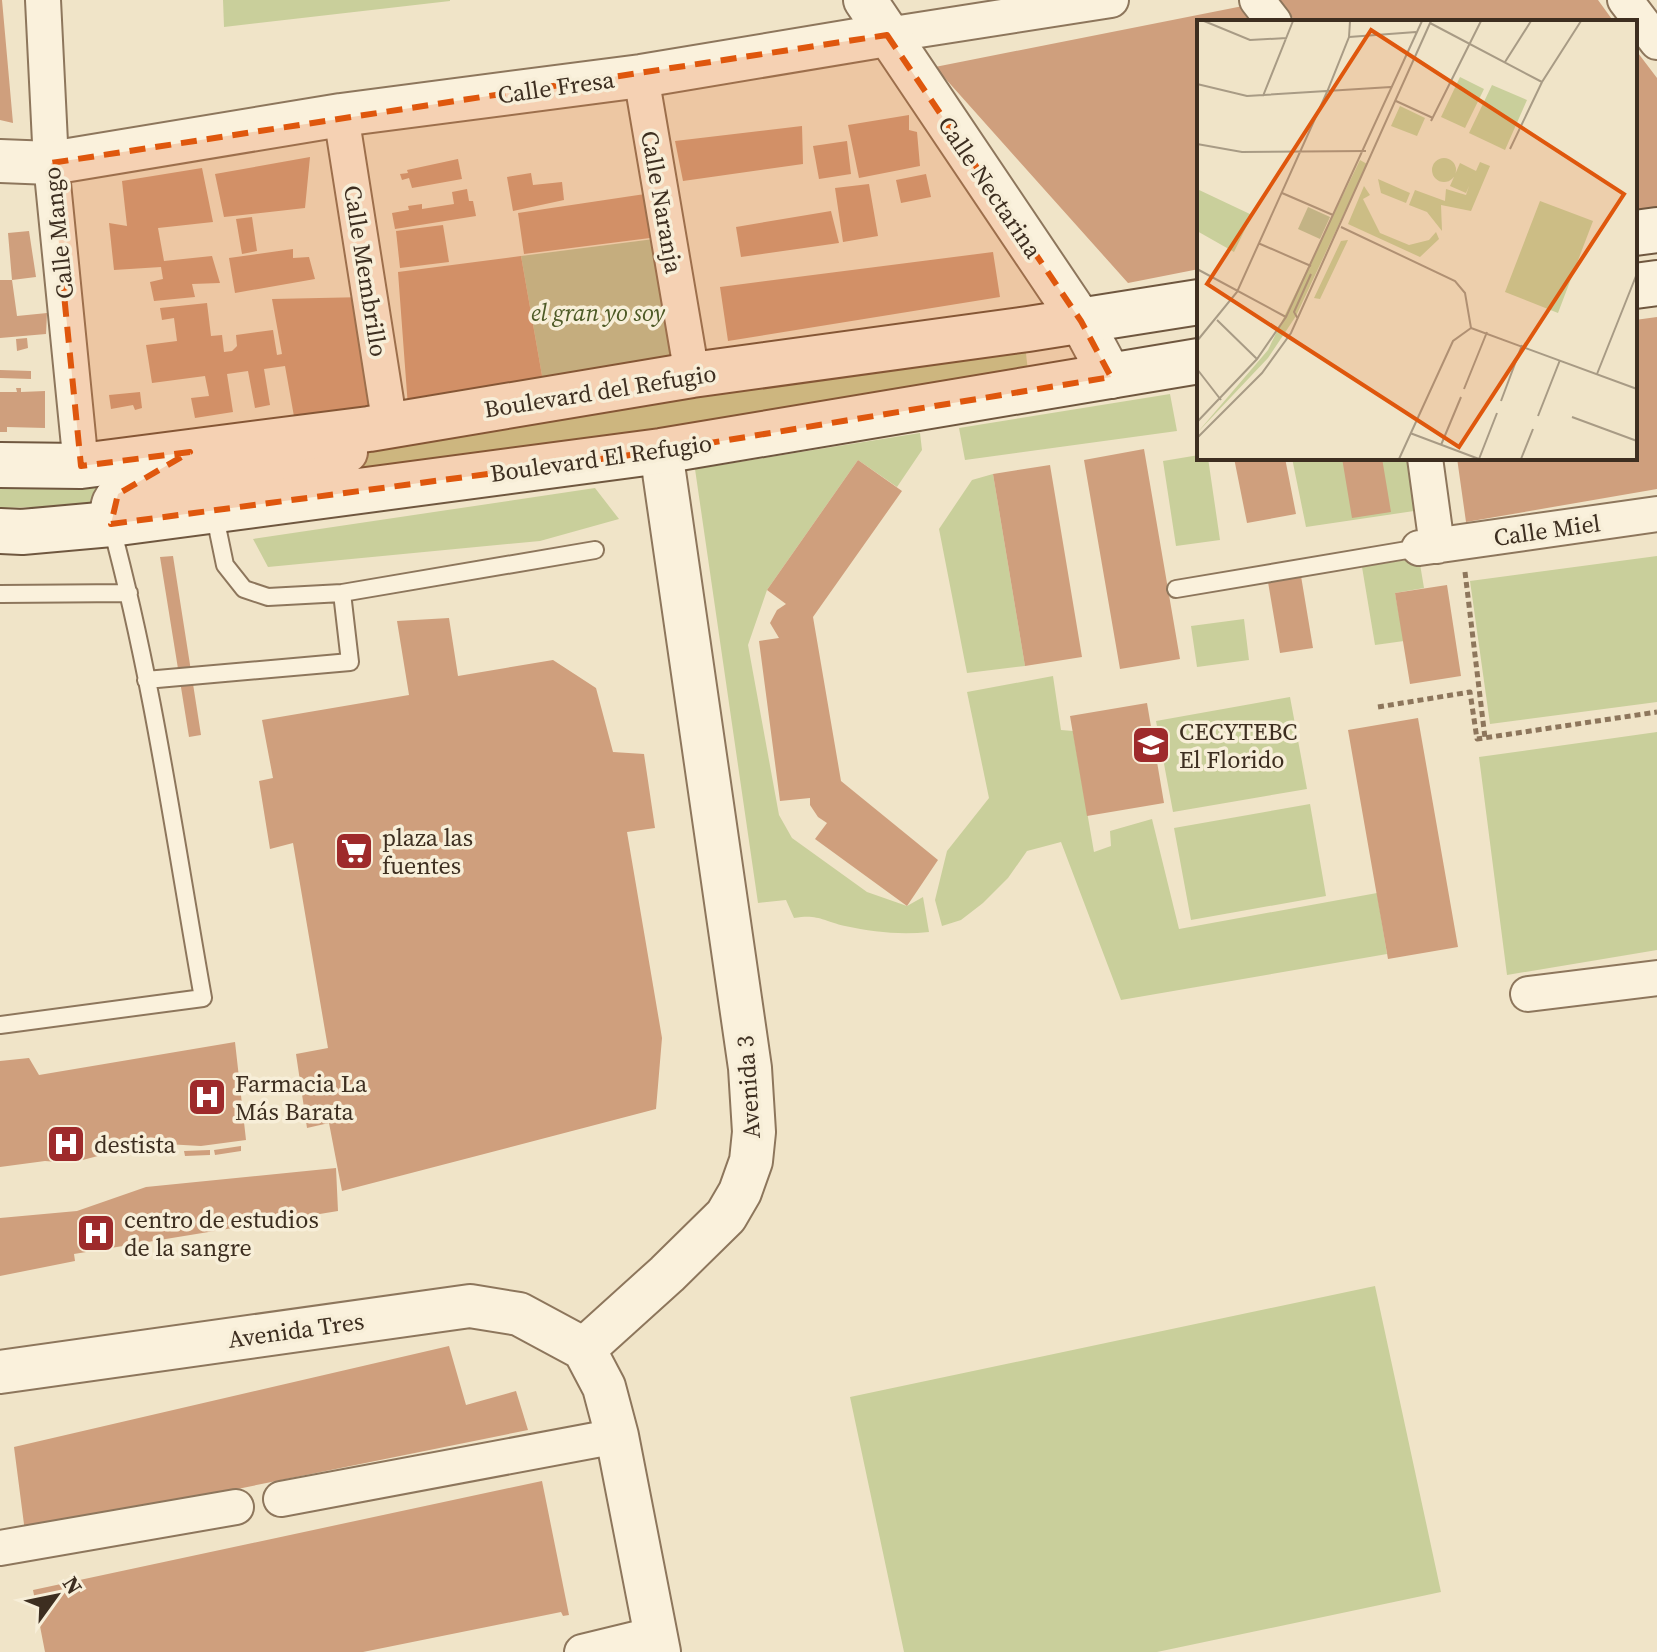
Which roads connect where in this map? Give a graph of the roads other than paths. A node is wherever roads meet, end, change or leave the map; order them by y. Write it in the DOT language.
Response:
graph roads {
  1 [pos="43,0"];
  2 [pos="865,0"];
  3 [pos="1111,0"];
  4 [pos="1257,0"];
  5 [pos="1625,0"];
  6 [pos="1272,20"];
  7 [pos="887,35"];
  8 [pos="1657,42"];
  9 [pos="641,76"];
  10 [pos="341,115"];
  11 [pos="0,161"];
  12 [pos="51,163"];
  13 [pos="1657,230"];
  14 [pos="1637,233"];
  15 [pos="1657,283"];
  16 [pos="1637,286"];
  17 [pos="1197,302"];
  18 [pos="1081,321"];
  19 [pos="1197,361"];
  20 [pos="692,375"];
  21 [pos="1111,377"];
  22 [pos="380,427"];
  23 [pos="661,451"];
  24 [pos="1425,460"];
  25 [pos="0,465"];
  26 [pos="81,466"];
  27 [pos="214,511"];
  28 [pos="1657,514"];
  29 [pos="111,524"];
  30 [pos="0,531"];
  31 [pos="1440,545"];
  32 [pos="595,550"];
  33 [pos="1176,589"];
  34 [pos="129,593"];
  35 [pos="342,593"];
  36 [pos="0,594"];
  37 [pos="146,680"];
  38 [pos="1657,978"];
  39 [pos="1528,994"];
  40 [pos="0,1025"];
  41 [pos="584,1349"];
  42 [pos="0,1372"];
  43 [pos="617,1436"];
  44 [pos="281,1499"];
  45 [pos="236,1507"];
  46 [pos="0,1548"];
  47 [pos="658,1643"];
  48 [pos="582,1652"];
  1 -- 12 [label="street, Calle Mango"];
  2 -- 7 [label="street, Calle Nectarina"];
  3 -- 7 [label="street, Calle Fresa"];
  4 -- 6 [label="street"];
  5 -- 8 [label="street"];
  7 -- 9 [label="street, Calle Fresa"];
  7 -- 18 [label="street, Calle Nectarina"];
  9 -- 10 [label="street, Calle Fresa"];
  9 -- 20 [label="street, Calle Naranja"];
  10 -- 12 [label="street, Calle Fresa"];
  10 -- 22 [label="street, Calle Membrillo"];
  11 -- 12 [label="street, Calle Fresa"];
  12 -- 26 [label="street, Calle Mango"];
  13 -- 14 [label="main road"];
  15 -- 16 [label="main road"];
  17 -- 18 [label="main road, Boulevard del Refugio"];
  18 -- 20 [label="main road, Boulevard del Refugio"];
  18 -- 21 [label="street, Calle Nectarina"];
  19 -- 21 [label="main road, Boulevard El Refugio"];
  20 -- 22 [label="main road, Boulevard del Refugio"];
  21 -- 23 [label="main road, Boulevard El Refugio"];
  22 -- 26 [label="main road, Boulevard del Refugio"];
  22 -- 29 [label="street"];
  23 -- 27 [label="main road, Boulevard El Refugio"];
  23 -- 41 [label="street, Avenida 3"];
  24 -- 31 [label="street"];
  25 -- 26 [label="main road, Boulevard del Refugio"];
  27 -- 29 [label="main road, Boulevard El Refugio"];
  27 -- 35 [label="lane"];
  28 -- 31 [label="street, Calle Miel"];
  29 -- 30 [label="main road, Boulevard El Refugio"];
  29 -- 34 [label="lane"];
  31 -- 33 [label="lane"];
  32 -- 35 [label="lane"];
  34 -- 36 [label="lane"];
  34 -- 37 [label="lane"];
  35 -- 37 [label="lane"];
  37 -- 40 [label="lane"];
  38 -- 39 [label="street"];
  41 -- 42 [label="street, Avenida Tres"];
  41 -- 43 [label="street"];
  43 -- 44 [label="street"];
  43 -- 47 [label="street"];
  45 -- 46 [label="street"];
  47 -- 48 [label="street"];
}
